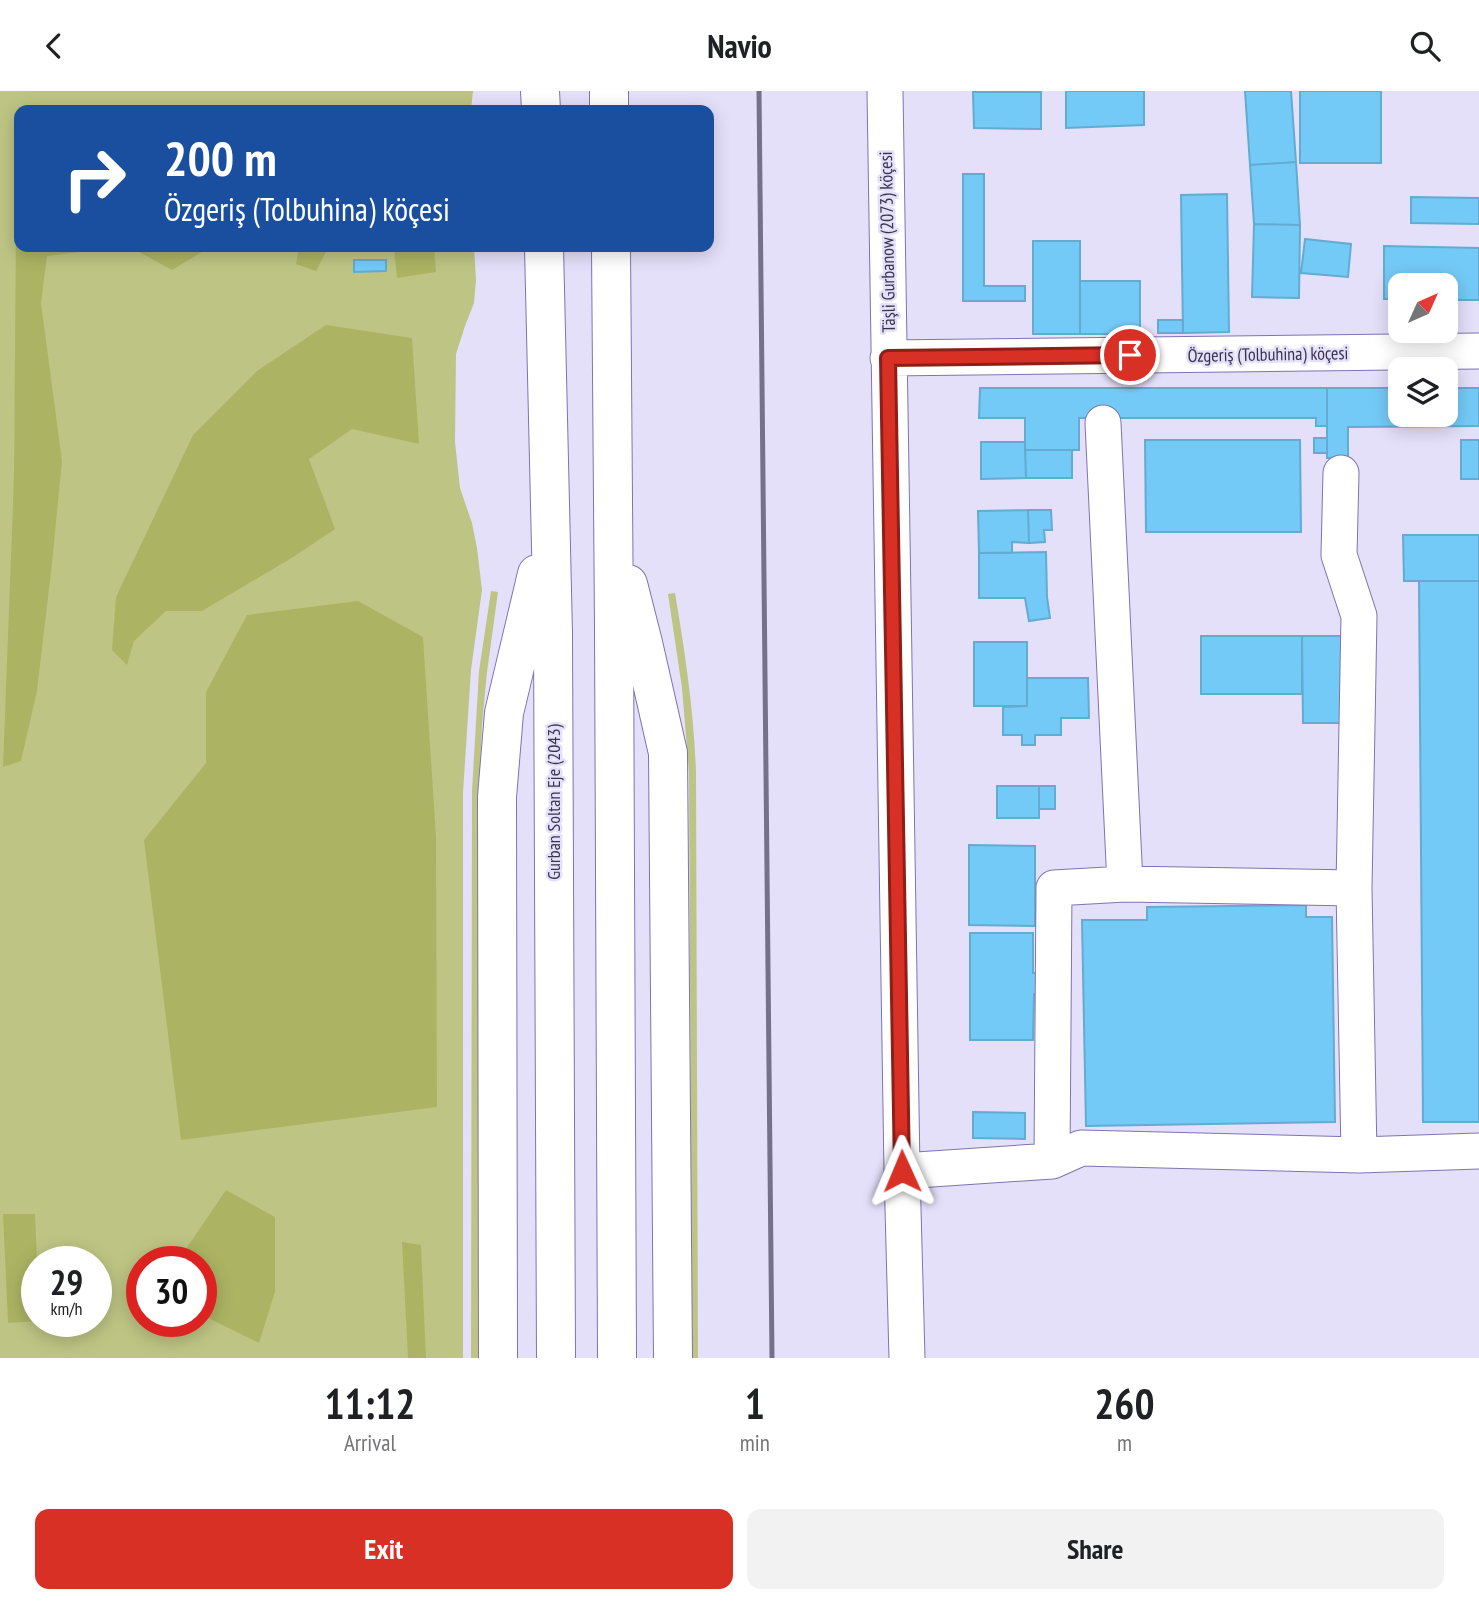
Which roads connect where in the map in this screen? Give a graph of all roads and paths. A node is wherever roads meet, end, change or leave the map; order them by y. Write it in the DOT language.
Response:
graph roads {
  1 [pos="885,91"];
  2 [pos="544,252"];
  3 [pos="611,252"];
  4 [pos="1479,351"];
  5 [pos="888,358"];
  6 [pos="1103,423"];
  7 [pos="1342,473"];
  8 [pos="549,525"];
  9 [pos="614,529"];
  10 [pos="1125,884"];
  11 [pos="1354,888"];
  12 [pos="1479,1151"];
  13 [pos="1359,1155"];
  14 [pos="1052,1161"];
  15 [pos="902,1171"];
  16 [pos="498,1358"];
  17 [pos="556,1358"];
  18 [pos="617,1358"];
  19 [pos="673,1358"];
  20 [pos="907,1358"];
  1 -- 5 [label="street, Täşli Gurbanow (2073) köçesi"];
  2 -- 8 [label="highway, Gurban Soltan Eje (2043)"];
  3 -- 9 [label="highway"];
  4 -- 5 [label="street, Özgeriş (Tolbuhina) köçesi"];
  5 -- 15 [label="street, Täşli Gurbanow (2073) köçesi"];
  6 -- 10 [label="street"];
  7 -- 11 [label="street"];
  8 -- 16 [label="highway"];
  8 -- 17 [label="highway, Gurban Soltan Eje (2043)"];
  9 -- 18 [label="highway"];
  9 -- 19 [label="highway"];
  10 -- 11 [label="street"];
  10 -- 14 [label="street"];
  11 -- 13 [label="street"];
  12 -- 13 [label="street"];
  13 -- 14 [label="street"];
  14 -- 15 [label="street"];
  15 -- 20 [label="street, Täşli Gurbanow (2073) köçesi"];
}
